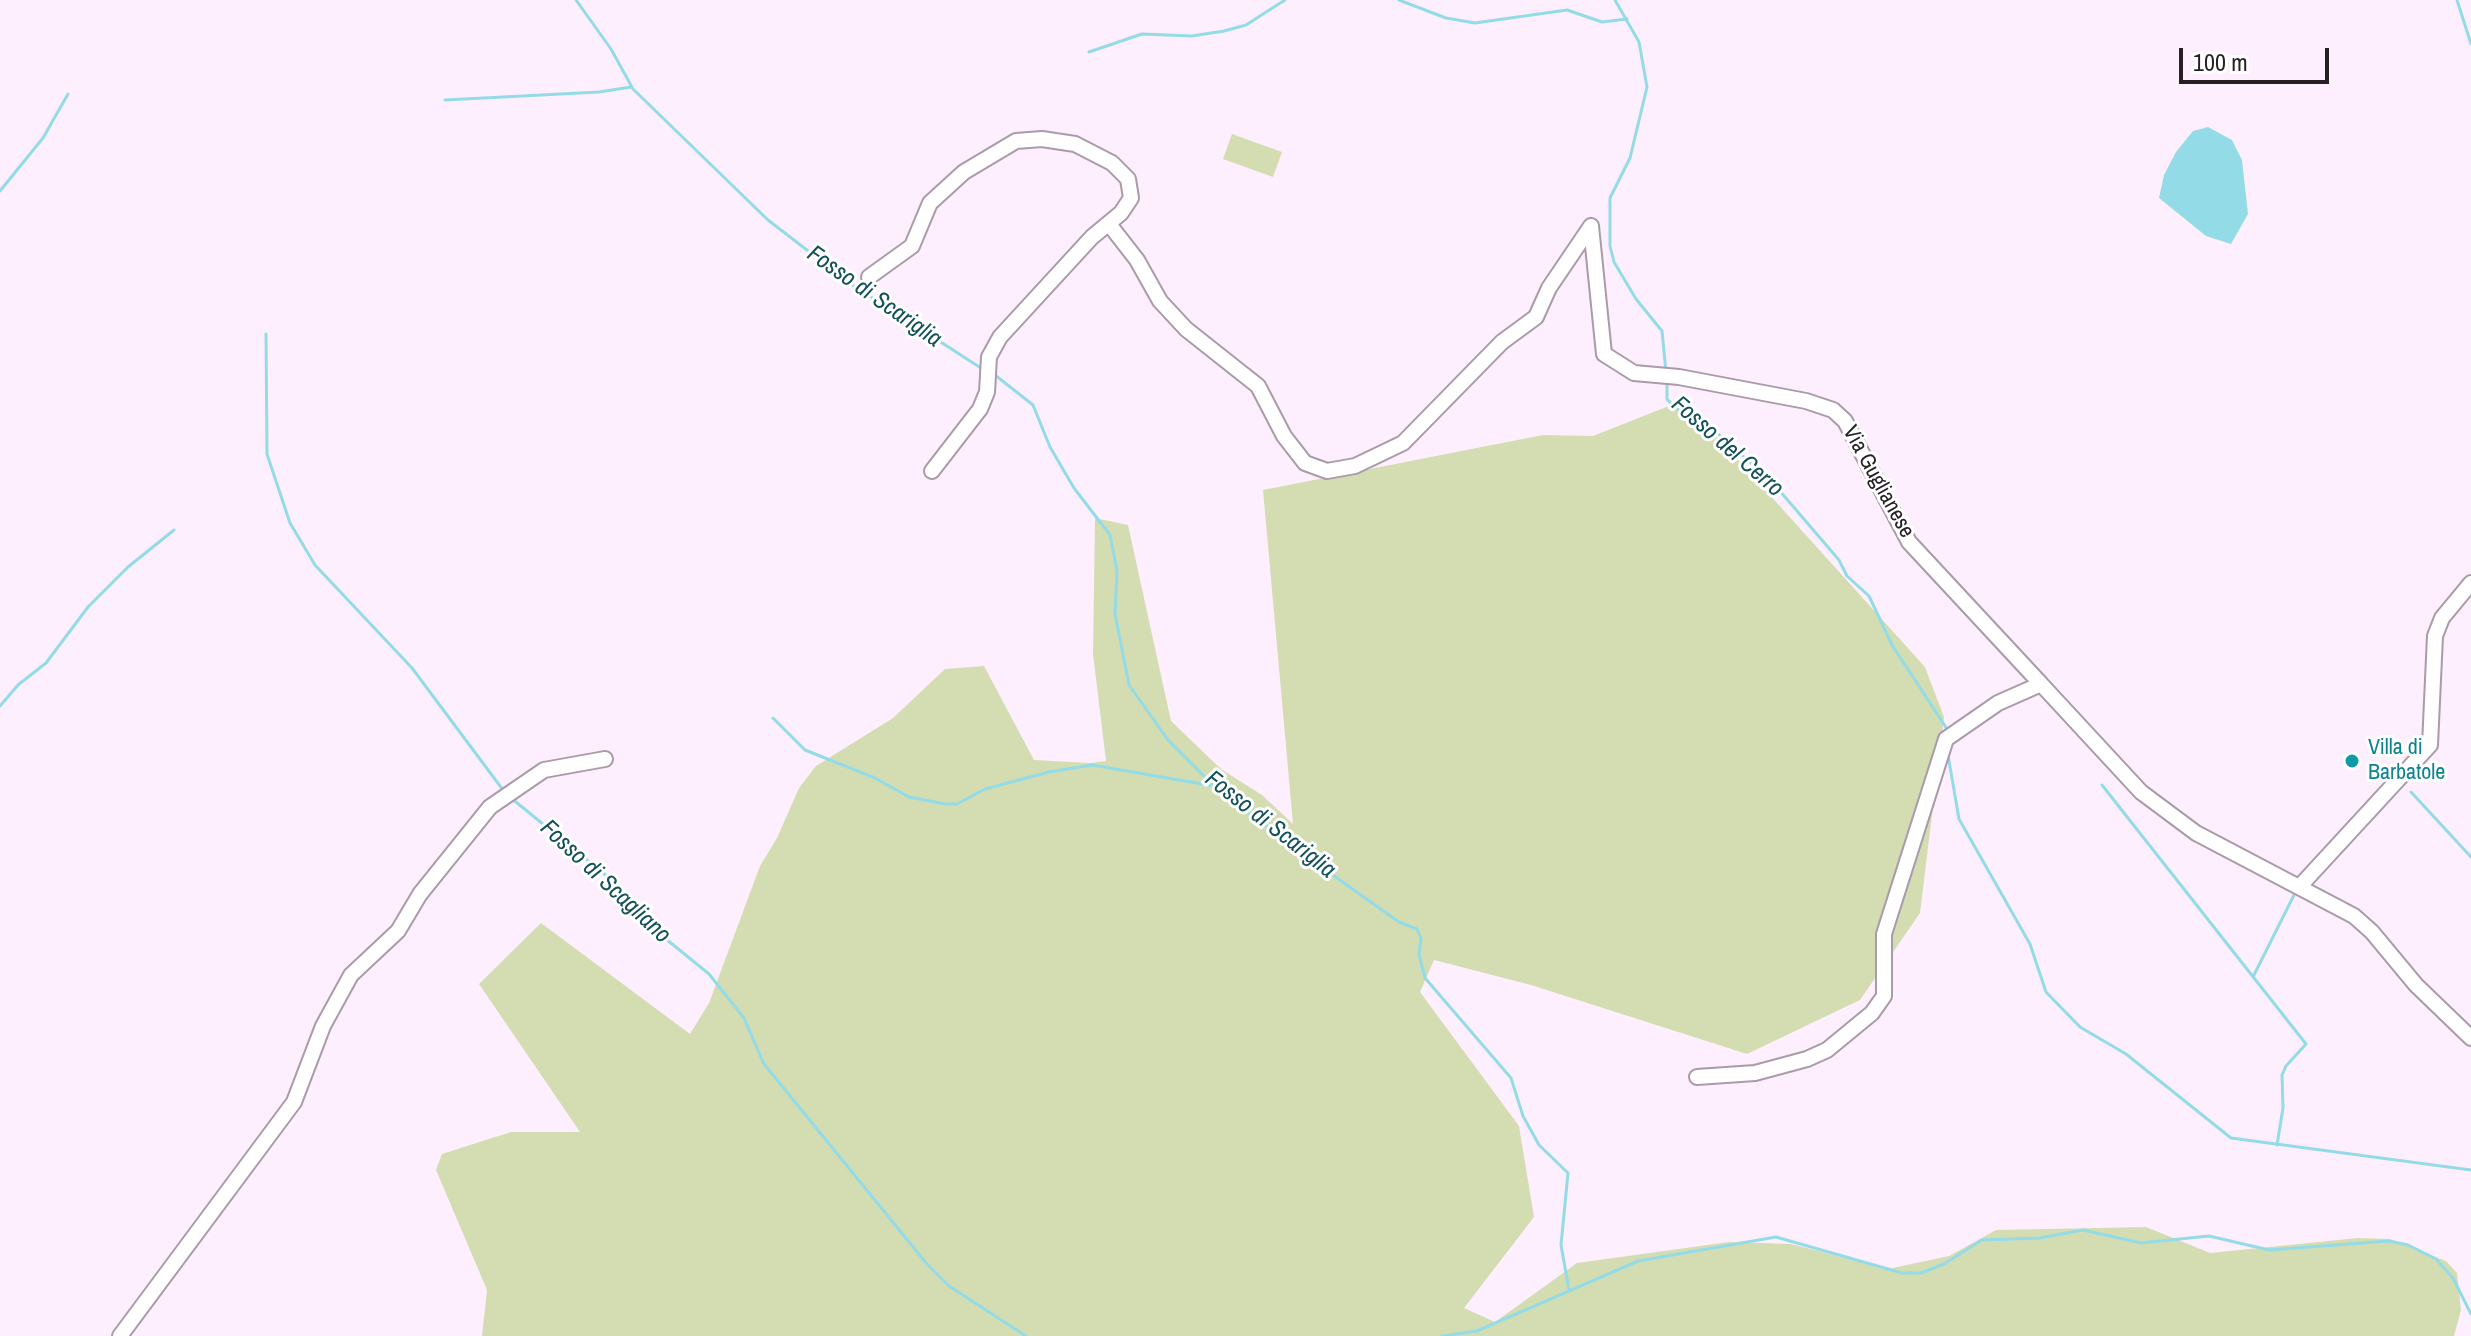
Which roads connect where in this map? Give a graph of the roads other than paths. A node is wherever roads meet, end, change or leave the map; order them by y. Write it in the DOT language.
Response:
graph roads {
  1 [pos="1109,224"];
  2 [pos="869,277"];
  3 [pos="932,471"];
  4 [pos="2471,583"];
  5 [pos="2041,684"];
  6 [pos="605,759"];
  7 [pos="2301,885"];
  8 [pos="2471,1038"];
  9 [pos="1697,1077"];
  10 [pos="120,1336"];
  1 -- 2 [label="street"];
  1 -- 3 [label="street"];
  1 -- 5 [label="street, Via Guglianese"];
  4 -- 7 [label="street"];
  5 -- 7 [label="street, Via Guglianese"];
  5 -- 9 [label="street"];
  6 -- 10 [label="street"];
  7 -- 8 [label="street, Via Guglianese"];
}
